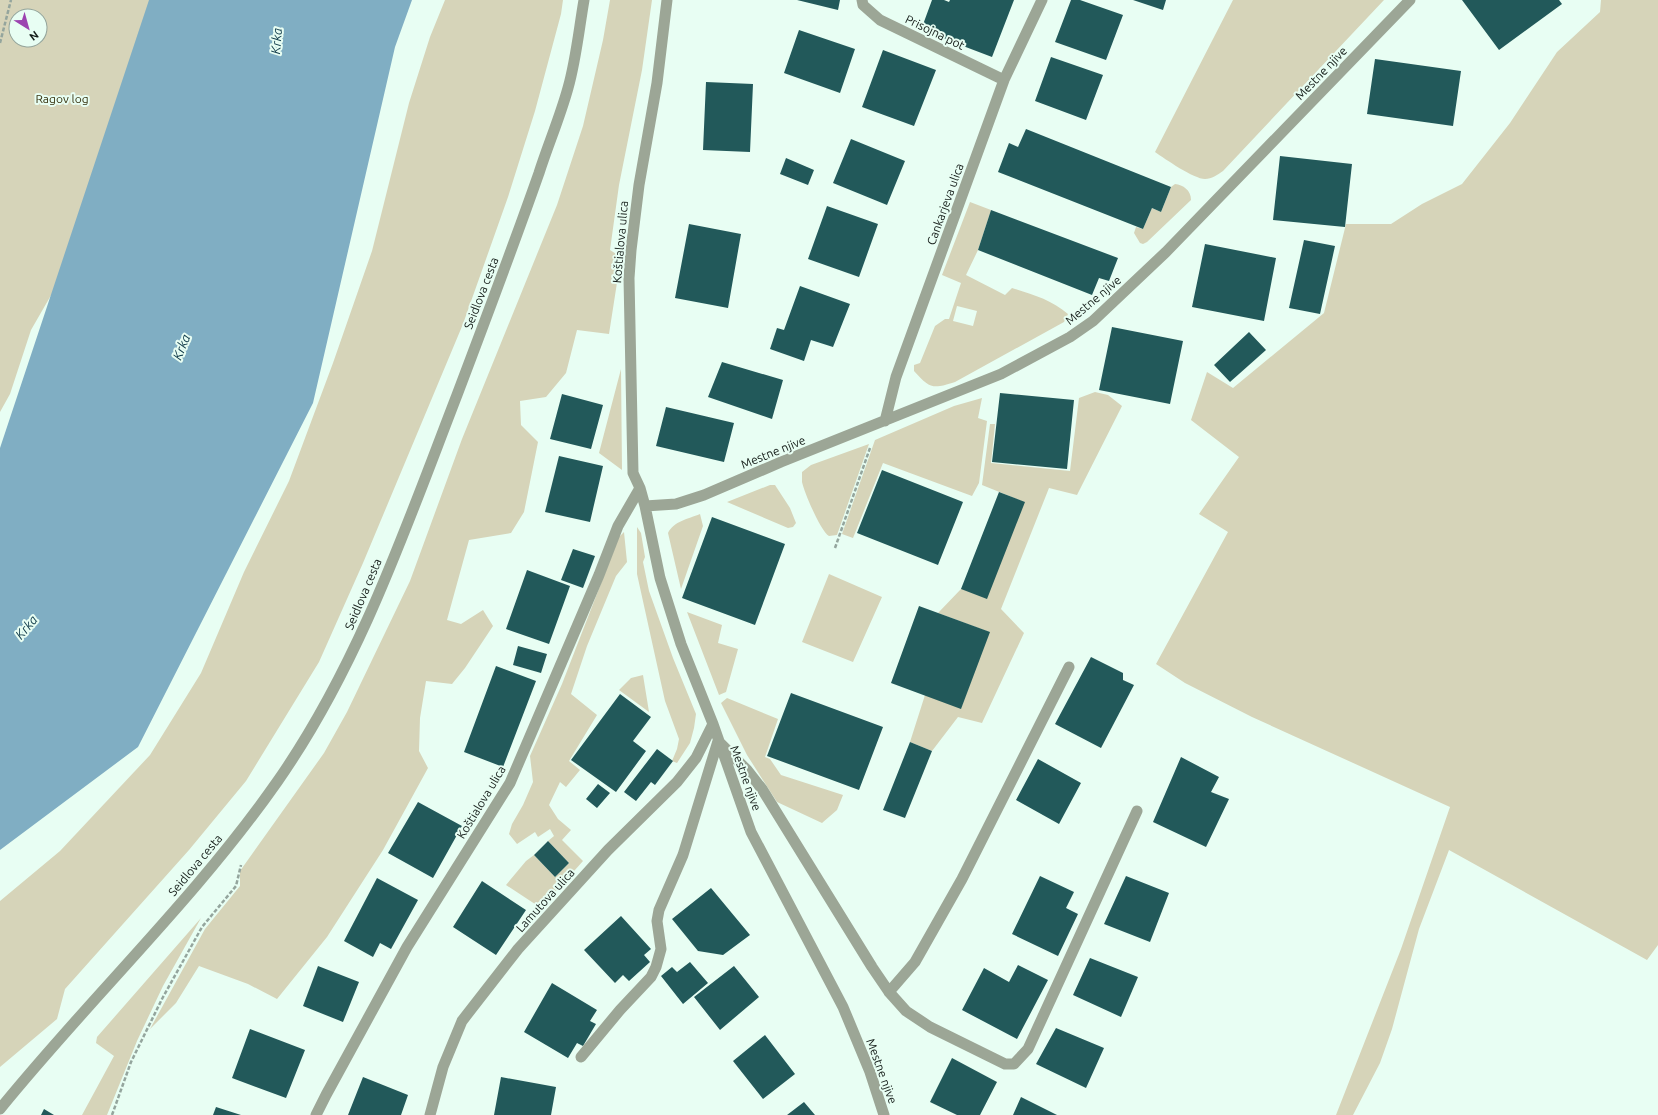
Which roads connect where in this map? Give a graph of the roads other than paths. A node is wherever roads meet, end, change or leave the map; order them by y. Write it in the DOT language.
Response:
graph roads {
  1 [pos="584,0"];
  2 [pos="667,0"];
  3 [pos="862,0"];
  4 [pos="1042,0"];
  5 [pos="1410,0"];
  6 [pos="1004,80"];
  7 [pos="885,421"];
  8 [pos="640,488"];
  9 [pos="645,506"];
  10 [pos="1069,667"];
  11 [pos="713,724"];
  12 [pos="718,741"];
  13 [pos="1137,811"];
  14 [pos="888,992"];
  15 [pos="581,1058"];
  16 [pos="0,1109"];
  17 [pos="316,1115"];
  18 [pos="430,1115"];
  19 [pos="884,1115"];
  1 -- 16 [label="street, Seidlova cesta"];
  2 -- 8 [label="street, Koštialova ulica"];
  3 -- 6 [label="street, Prisojna pot"];
  4 -- 6 [label="street, Cankarjeva ulica"];
  5 -- 7 [label="street, Mestne njive"];
  6 -- 7 [label="street, Cankarjeva ulica"];
  7 -- 9 [label="street, Mestne njive"];
  8 -- 9 [label="street, Koštialova ulica"];
  8 -- 17 [label="street, Koštialova ulica"];
  9 -- 11 [label="street, Mestne njive"];
  10 -- 14 [label="street"];
  11 -- 12 [label="street, Mestne njive"];
  11 -- 18 [label="street, Lamutova ulica"];
  12 -- 14 [label="street"];
  12 -- 15 [label="street"];
  12 -- 19 [label="street, Mestne njive"];
  13 -- 14 [label="street"];
}
